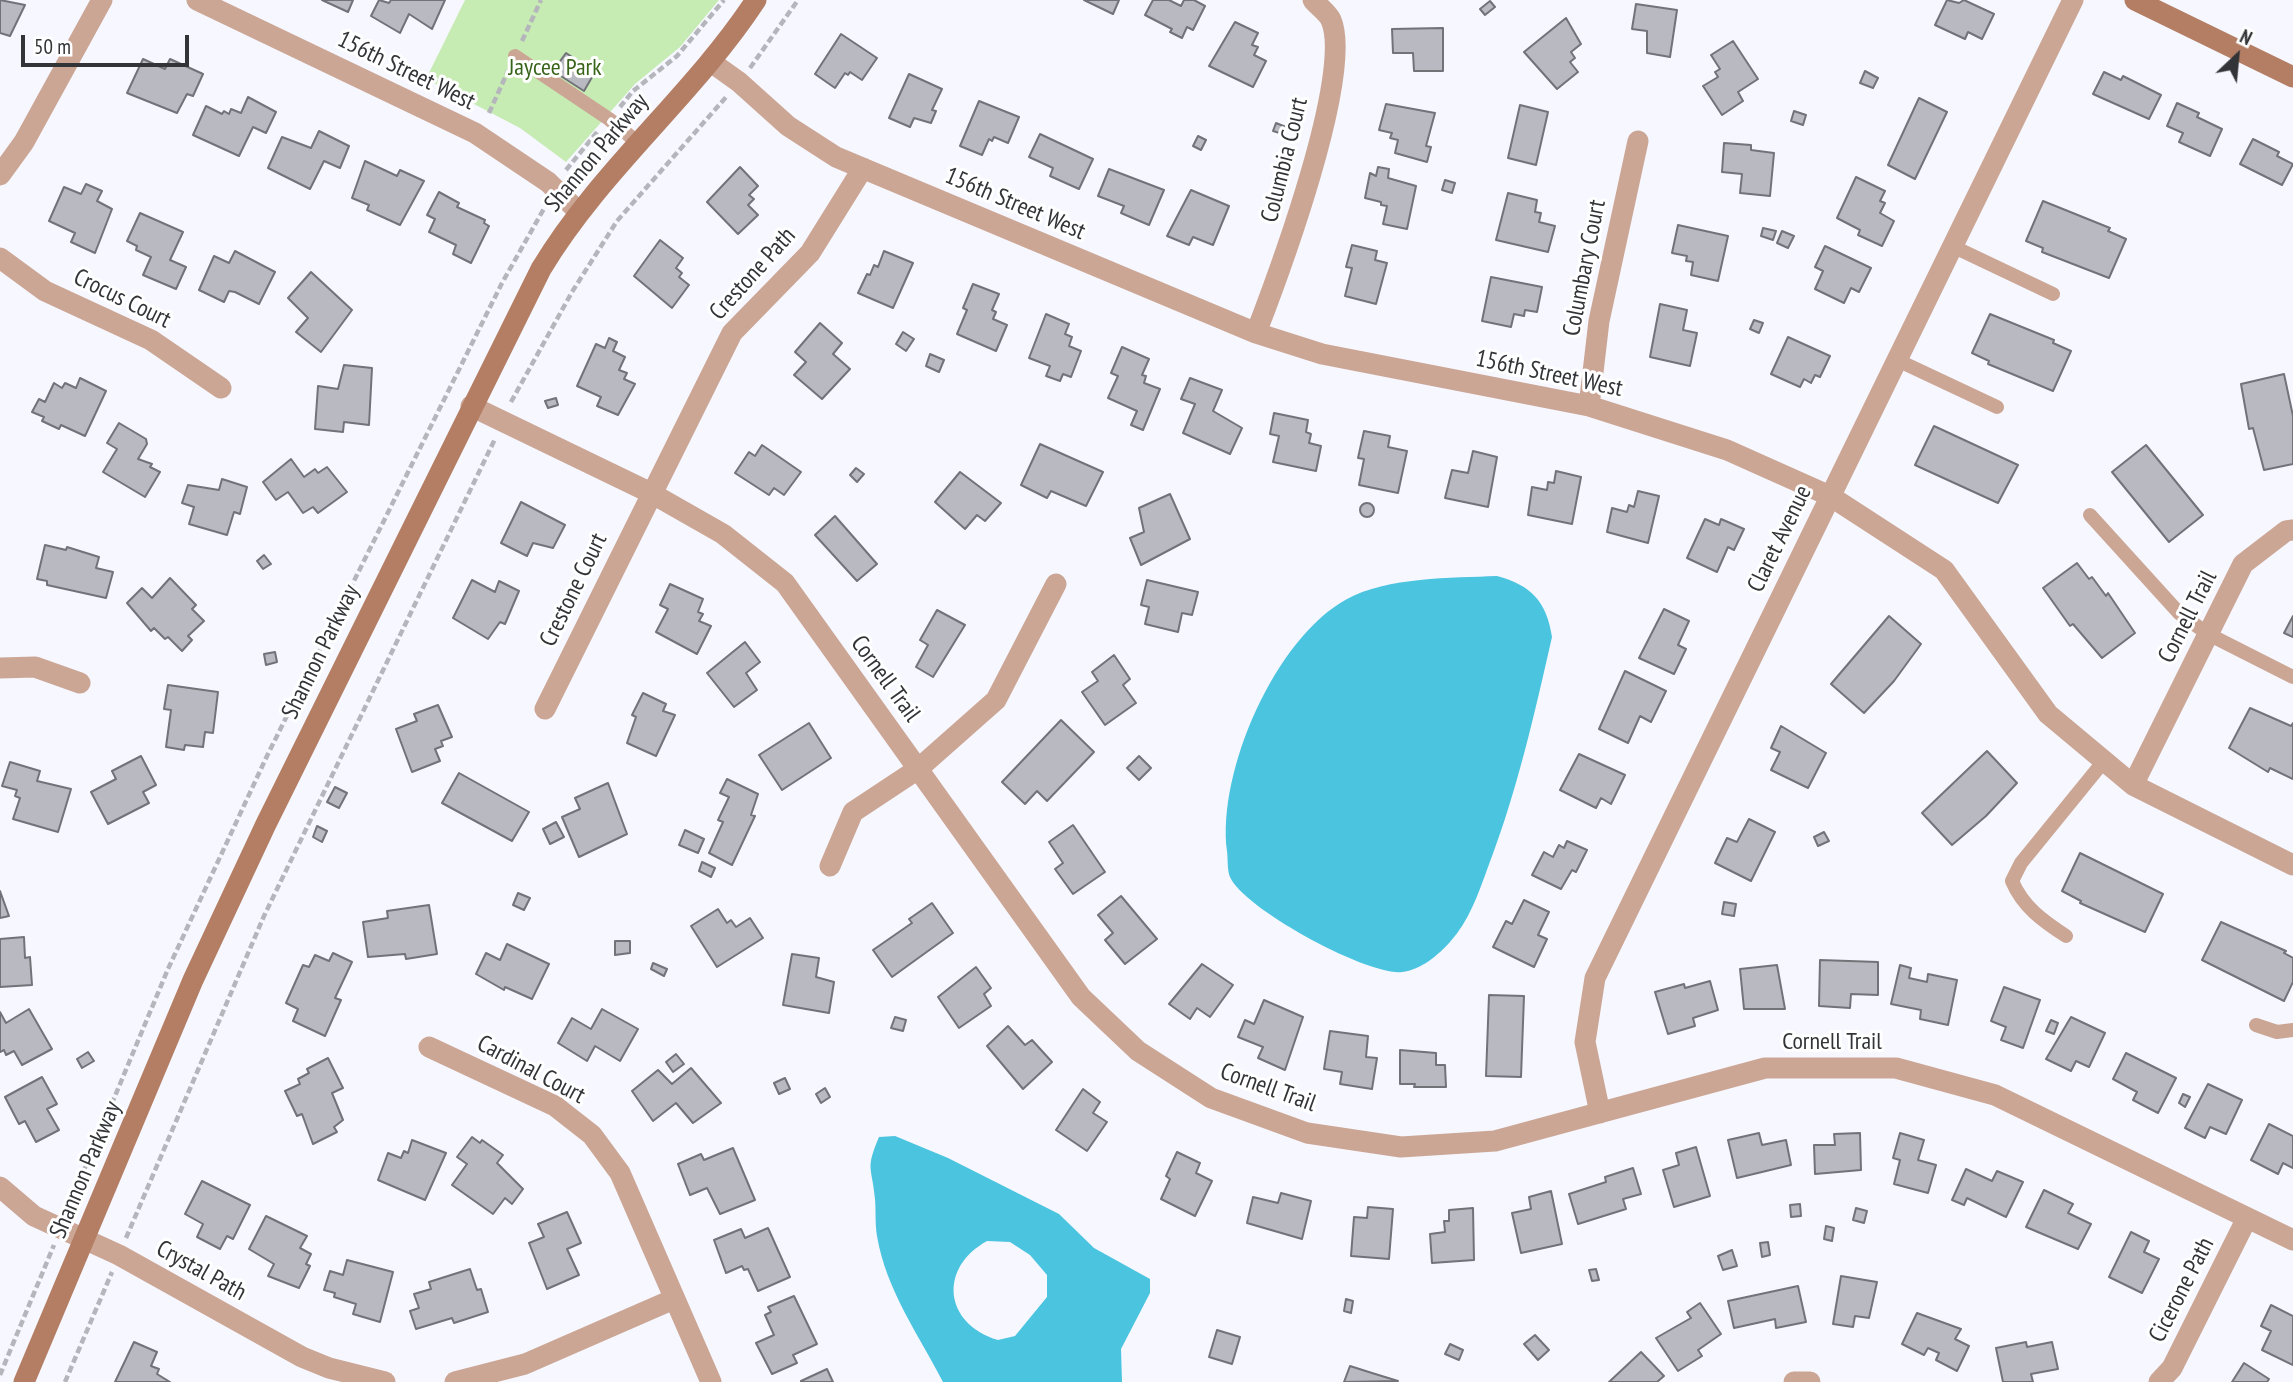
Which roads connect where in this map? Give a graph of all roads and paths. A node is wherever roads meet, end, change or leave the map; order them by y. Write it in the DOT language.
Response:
graph roads {
  1 [pos="102,0"];
  2 [pos="197,0"];
  3 [pos="724,0"];
  4 [pos="756,0"];
  5 [pos="798,0"];
  6 [pos="1313,0"];
  7 [pos="2073,0"];
  8 [pos="2135,0"];
  9 [pos="515,56"];
  10 [pos="711,62"];
  11 [pos="2293,77"];
  12 [pos="739,82"];
  13 [pos="609,119"];
  14 [pos="1637,141"];
  15 [pos="637,142"];
  16 [pos="863,168"];
  17 [pos="0,175"];
  18 [pos="556,189"];
  19 [pos="579,212"];
  20 [pos="1952,246"];
  21 [pos="0,258"];
  22 [pos="2053,294"];
  23 [pos="1256,333"];
  24 [pos="1897,360"];
  25 [pos="221,388"];
  26 [pos="1589,405"];
  27 [pos="471,406"];
  28 [pos="1997,407"];
  29 [pos="504,421"];
  30 [pos="651,493"];
  31 [pos="1830,496"];
  32 [pos="2090,515"];
  33 [pos="2293,530"];
  34 [pos="1056,584"];
  35 [pos="2208,634"];
  36 [pos="0,668"];
  37 [pos="2293,677"];
  38 [pos="80,683"];
  39 [pos="545,709"];
  40 [pos="2104,761"];
  41 [pos="918,769"];
  42 [pos="2133,785"];
  43 [pos="2293,865"];
  44 [pos="830,866"];
  45 [pos="2066,936"];
  46 [pos="2256,1025"];
  47 [pos="2293,1030"];
  48 [pos="429,1047"];
  49 [pos="1601,1113"];
  50 [pos="0,1187"];
  51 [pos="2248,1218"];
  52 [pos="85,1239"];
  53 [pos="2293,1240"];
  54 [pos="119,1255"];
  55 [pos="674,1299"];
  56 [pos="24,1382"];
  57 [pos="65,1382"];
  58 [pos="385,1382"];
  59 [pos="455,1382"];
  60 [pos="711,1382"];
  61 [pos="1794,1382"];
  62 [pos="1810,1382"];
  63 [pos="2159,1382"];
  1 -- 17 [label="street"];
  2 -- 18 [label="street, 156th Street West"];
  3 -- 13 [label="path"];
  4 -- 10 [label="street, Shannon Parkway"];
  5 -- 12 [label="path"];
  6 -- 23 [label="street, Columbia Court"];
  7 -- 20 [label="street, Claret Avenue"];
  8 -- 11 [label="street"];
  9 -- 13 [label="lane"];
  10 -- 12 [label="street, 156th Street West"];
  10 -- 15 [label="street, Shannon Parkway"];
  12 -- 16 [label="street, 156th Street West"];
  12 -- 29 [label="path"];
  13 -- 15 [label="lane"];
  13 -- 18 [label="path"];
  14 -- 26 [label="street, Columbary Court"];
  15 -- 19 [label="street, Shannon Parkway"];
  16 -- 23 [label="street, 156th Street West"];
  16 -- 30 [label="street, Crestone Path"];
  18 -- 19 [label="street, 156th Street West"];
  19 -- 27 [label="street, Shannon Parkway"];
  20 -- 22 [label="lane"];
  20 -- 24 [label="street, Claret Avenue"];
  21 -- 25 [label="street, Crocus Court"];
  23 -- 26 [label="street, 156th Street West"];
  24 -- 28 [label="lane"];
  24 -- 31 [label="street, Claret Avenue"];
  26 -- 31 [label="street, 156th Street West"];
  27 -- 29 [label="street, Cornell Trail"];
  27 -- 52 [label="street, Shannon Parkway"];
  29 -- 30 [label="street, Cornell Trail"];
  29 -- 54 [label="path"];
  30 -- 39 [label="street, Crestone Court"];
  30 -- 41 [label="street, Cornell Trail"];
  31 -- 40 [label="street, 156th Street West"];
  31 -- 49 [label="street, Claret Avenue"];
  32 -- 35 [label="lane"];
  33 -- 35 [label="street, Cornell Trail"];
  34 -- 41 [label="street"];
  35 -- 37 [label="lane"];
  35 -- 42 [label="street, Cornell Trail"];
  36 -- 38 [label="street"];
  40 -- 42 [label="street, 156th Street West"];
  40 -- 45 [label="lane"];
  41 -- 44 [label="street"];
  41 -- 49 [label="street, Cornell Trail"];
  42 -- 43 [label="street, 156th Street West"];
  46 -- 47 [label="lane"];
  48 -- 55 [label="street, Cardinal Court"];
  49 -- 51 [label="street, Cornell Trail"];
  50 -- 52 [label="street, Crystal Path"];
  51 -- 53 [label="street, Cornell Trail"];
  51 -- 63 [label="street, Cicerone Path"];
  52 -- 54 [label="street, Crystal Path"];
  52 -- 56 [label="street, Shannon Parkway"];
  54 -- 57 [label="path"];
  54 -- 58 [label="street, Crystal Path"];
  55 -- 59 [label="street"];
  55 -- 60 [label="street, Cardinal Court"];
  61 -- 62 [label="street"];
}
